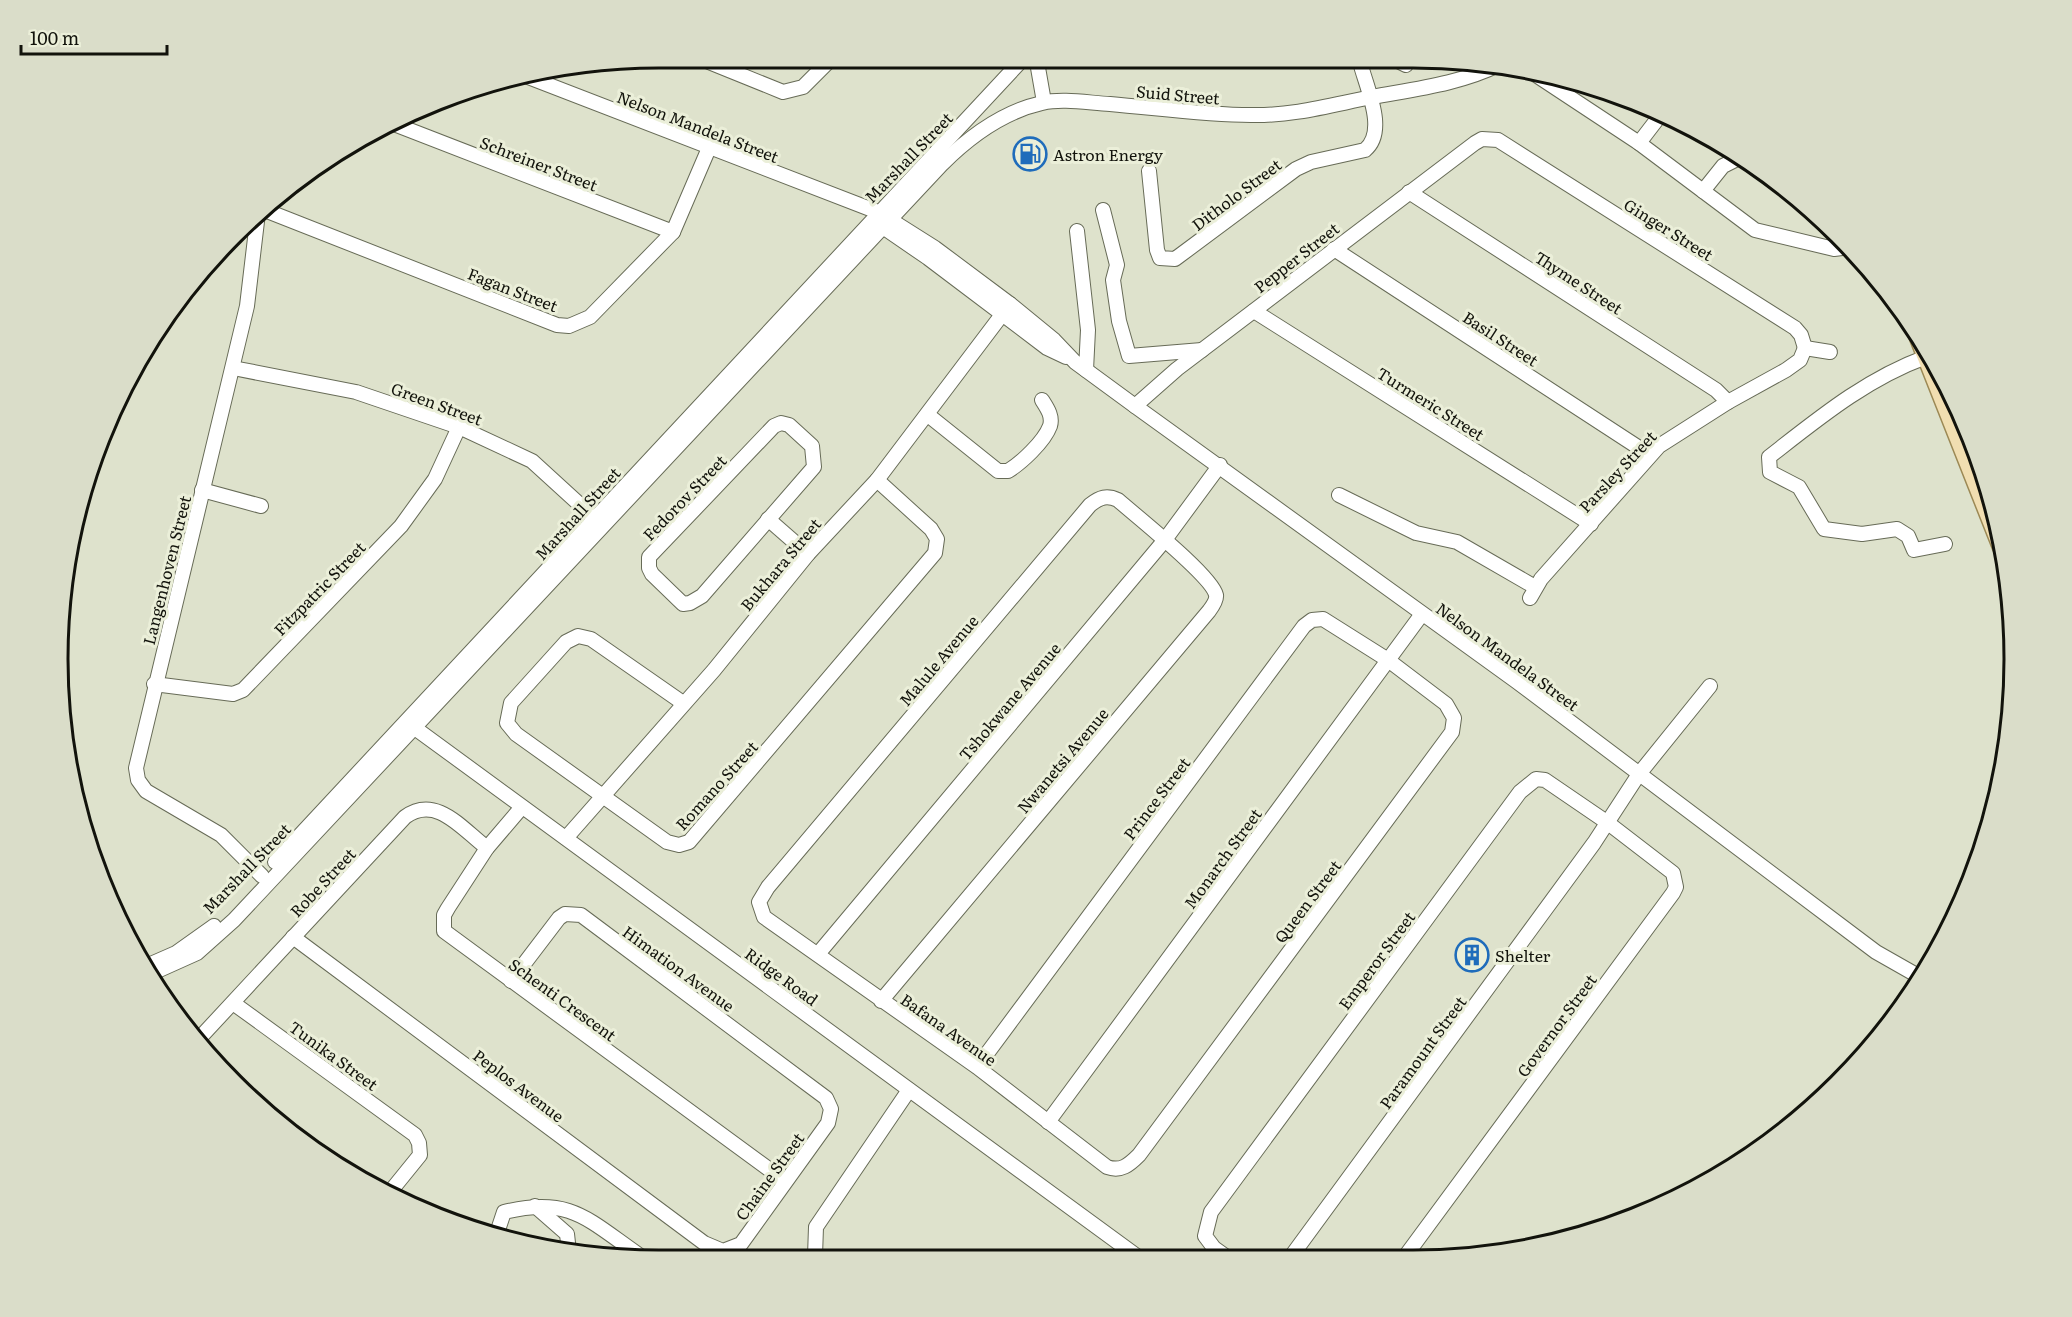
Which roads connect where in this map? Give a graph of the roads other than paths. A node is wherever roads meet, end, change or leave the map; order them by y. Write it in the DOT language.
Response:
graph roads {
  1 [pos="724,68"];
  2 [pos="822,68"];
  3 [pos="1014,68"];
  4 [pos="1038,68"];
  5 [pos="1362,68"];
  6 [pos="1481,72"];
  7 [pos="537,80"];
  8 [pos="1550,84"];
  9 [pos="1370,98"];
  10 [pos="1044,102"];
  11 [pos="1657,120"];
  12 [pos="400,126"];
  13 [pos="1482,139"];
  14 [pos="1639,142"];
  15 [pos="709,148"];
  16 [pos="1733,161"];
  17 [pos="1149,171"];
  18 [pos="1703,191"];
  19 [pos="1409,192"];
  20 [pos="1103,210"];
  21 [pos="271,212"];
  22 [pos="875,216"];
  23 [pos="887,224"];
  24 [pos="257,226"];
  25 [pos="1077,231"];
  26 [pos="673,232"];
  27 [pos="1838,248"];
  28 [pos="1334,249"];
  29 [pos="1006,309"];
  30 [pos="1254,310"];
  31 [pos="1805,348"];
  32 [pos="1202,351"];
  33 [pos="1830,352"];
  34 [pos="1922,358"];
  35 [pos="1080,366"];
  36 [pos="233,368"];
  37 [pos="1937,384"];
  38 [pos="1042,400"];
  39 [pos="1728,402"];
  40 [pos="1135,406"];
  41 [pos="928,414"];
  42 [pos="459,427"];
  43 [pos="1650,455"];
  44 [pos="1220,465"];
  45 [pos="877,480"];
  46 [pos="202,490"];
  47 [pos="1979,490"];
  48 [pos="1340,495"];
  49 [pos="261,506"];
  50 [pos="768,519"];
  51 [pos="599,522"];
  52 [pos="1591,524"];
  53 [pos="1164,541"];
  54 [pos="1945,544"];
  55 [pos="808,554"];
  56 [pos="1422,614"];
  57 [pos="1388,660"];
  58 [pos="154,684"];
  59 [pos="1710,686"];
  60 [pos="683,703"];
  61 [pos="411,725"];
  62 [pos="1639,774"];
  63 [pos="604,796"];
  64 [pos="522,807"];
  65 [pos="1608,823"];
  66 [pos="566,838"];
  67 [pos="487,848"];
  68 [pos="262,876"];
  69 [pos="760,911"];
  70 [pos="293,937"];
  71 [pos="818,954"];
  72 [pos="153,964"];
  73 [pos="157,971"];
  74 [pos="1913,973"];
  75 [pos="512,981"];
  76 [pos="881,1001"];
  77 [pos="233,1003"];
  78 [pos="203,1034"];
  79 [pos="976,1067"];
  80 [pos="909,1090"];
  81 [pos="831,1114"];
  82 [pos="1048,1122"];
  83 [pos="1122,1169"];
  84 [pos="785,1181"];
  85 [pos="394,1187"];
  86 [pos="533,1205"];
  87 [pos="499,1227"];
  88 [pos="568,1242"];
  89 [pos="629,1248"];
  90 [pos="716,1250"];
  91 [pos="730,1250"];
  92 [pos="815,1250"];
  93 [pos="1127,1250"];
  94 [pos="1217,1250"];
  95 [pos="1296,1250"];
  96 [pos="1410,1250"];
  1 -- 2 [label="street"];
  3 -- 22 [label="street, Marshall Street"];
  4 -- 10 [label="street"];
  5 -- 9 [label="street"];
  6 -- 9 [label="street, Suid Street"];
  7 -- 15 [label="street, Nelson Mandela Street"];
  8 -- 14 [label="street"];
  9 -- 10 [label="street, Suid Street"];
  9 -- 17 [label="street, Ditholo Street"];
  10 -- 23 [label="street, Suid Street"];
  11 -- 14 [label="street"];
  12 -- 26 [label="street, Schreiner Street"];
  13 -- 19 [label="street, Pepper Street"];
  13 -- 31 [label="street, Ginger Street"];
  14 -- 18 [label="street"];
  15 -- 22 [label="street, Nelson Mandela Street"];
  15 -- 26 [label="street, Fagan Street"];
  16 -- 18 [label="street"];
  18 -- 27 [label="street"];
  19 -- 28 [label="street, Pepper Street"];
  19 -- 39 [label="street, Thyme Street"];
  20 -- 32 [label="street"];
  21 -- 26 [label="street, Fagan Street"];
  22 -- 23 [label="street, Nelson Mandela Street"];
  22 -- 51 [label="street, Marshall Street"];
  23 -- 29 [label="street, Nelson Mandela Street"];
  23 -- 51 [label="street, Marshall Street"];
  24 -- 36 [label="street, Langenhoven Street"];
  25 -- 35 [label="street"];
  28 -- 30 [label="street, Pepper Street"];
  28 -- 43 [label="street, Basil Street"];
  29 -- 35 [label="street, Nelson Mandela Street"];
  29 -- 41 [label="street, Bukhara Street"];
  30 -- 32 [label="street, Pepper Street"];
  30 -- 52 [label="street, Turmeric Street"];
  31 -- 33 [label="street"];
  31 -- 39 [label="street, Parsley Street"];
  32 -- 40 [label="street, Pepper Street"];
  34 -- 54 [label="street"];
  35 -- 40 [label="street, Nelson Mandela Street"];
  36 -- 42 [label="street, Green Street"];
  36 -- 46 [label="street, Langenhoven Street"];
  37 -- 47 [label="main road"];
  38 -- 41 [label="street"];
  39 -- 43 [label="street, Parsley Street"];
  40 -- 44 [label="street, Nelson Mandela Street"];
  41 -- 45 [label="street, Bukhara Street"];
  42 -- 51 [label="street, Green Street"];
  42 -- 58 [label="street, Fitzpatric Street"];
  43 -- 52 [label="street, Parsley Street"];
  44 -- 53 [label="street, Tshokwane Avenue"];
  44 -- 56 [label="street, Nelson Mandela Street"];
  45 -- 55 [label="street, Bukhara Street"];
  45 -- 63 [label="street, Romano Street"];
  46 -- 49 [label="street"];
  46 -- 58 [label="street, Langenhoven Street"];
  48 -- 52 [label="street, Parsley Street"];
  50 -- 50 [label="street, Fedorov Street"];
  50 -- 55 [label="street"];
  51 -- 61 [label="street, Marshall Street"];
  53 -- 69 [label="street, Malule Avenue"];
  53 -- 71 [label="street, Tshokwane Avenue"];
  53 -- 76 [label="street, Nwanetsi Avenue"];
  55 -- 60 [label="street, Bukhara Street"];
  56 -- 57 [label="street, Monarch Street"];
  56 -- 62 [label="street, Nelson Mandela Street"];
  57 -- 79 [label="street, Prince Street"];
  57 -- 82 [label="street, Monarch Street"];
  57 -- 83 [label="street, Queen Street"];
  58 -- 68 [label="street, Langenhoven Street"];
  59 -- 62 [label="street, Paramount Street"];
  60 -- 63 [label="street, Bukhara Street"];
  60 -- 63 [label="street, Romano Street"];
  61 -- 64 [label="street, Ridge Road"];
  61 -- 68 [label="street, Marshall Street"];
  61 -- 73 [label="street, Marshall Street"];
  62 -- 65 [label="street, Paramount Street"];
  62 -- 74 [label="street, Nelson Mandela Street"];
  63 -- 66 [label="street, Bukhara Street"];
  64 -- 66 [label="street, Ridge Road"];
  64 -- 67 [label="street, Schenti Crescent"];
  65 -- 94 [label="street, Emperor Street"];
  65 -- 95 [label="street, Paramount Street"];
  65 -- 96 [label="street, Governor Street"];
  66 -- 80 [label="street, Ridge Road"];
  67 -- 70 [label="street, Robe Street"];
  67 -- 75 [label="street, Schenti Crescent"];
  68 -- 72 [label="street, Marshall Street"];
  69 -- 71 [label="street, Bafana Avenue"];
  70 -- 77 [label="street, Robe Street"];
  70 -- 90 [label="street, Peplos Avenue"];
  71 -- 76 [label="street, Bafana Avenue"];
  75 -- 81 [label="street, Himation Avenue"];
  75 -- 84 [label="street, Schenti Crescent"];
  76 -- 79 [label="street, Bafana Avenue"];
  77 -- 78 [label="street, Robe Street"];
  77 -- 85 [label="street, Tunika Street"];
  79 -- 82 [label="street, Bafana Avenue"];
  80 -- 92 [label="street"];
  80 -- 93 [label="street, Ridge Road"];
  81 -- 84 [label="street, Chaine Street"];
  82 -- 83 [label="street, Bafana Avenue"];
  84 -- 91 [label="street, Chaine Street"];
  86 -- 87 [label="street"];
  86 -- 88 [label="street"];
  86 -- 89 [label="street"];
}
